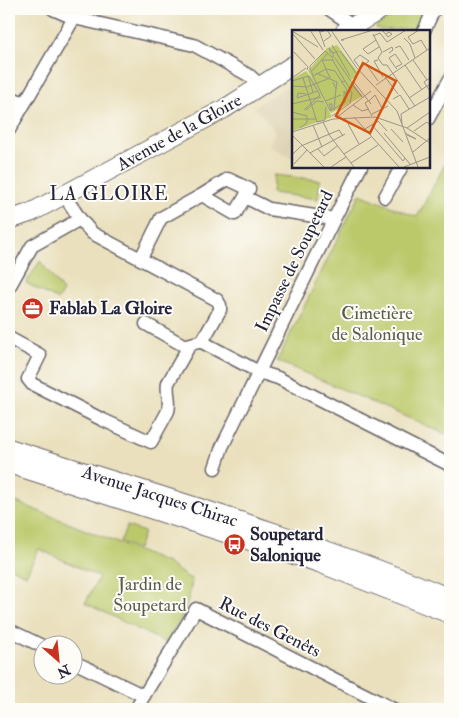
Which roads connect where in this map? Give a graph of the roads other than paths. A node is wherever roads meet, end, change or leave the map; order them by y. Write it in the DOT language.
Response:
graph roads {
  1 [pos="53,9"];
  2 [pos="329,9"];
  3 [pos="382,9"];
  4 [pos="434,9"];
  5 [pos="74,18"];
  6 [pos="348,29"];
  7 [pos="424,30"];
  8 [pos="292,66"];
  9 [pos="450,78"];
  10 [pos="261,86"];
  11 [pos="9,97"];
  12 [pos="25,103"];
  13 [pos="429,117"];
  14 [pos="9,130"];
  15 [pos="360,168"];
  16 [pos="401,168"];
  17 [pos="64,195"];
  18 [pos="202,195"];
  19 [pos="245,197"];
  20 [pos="385,197"];
  21 [pos="80,219"];
  22 [pos="334,219"];
  23 [pos="9,220"];
  24 [pos="141,258"];
  25 [pos="9,287"];
  26 [pos="146,324"];
  27 [pos="9,338"];
  28 [pos="202,342"];
  29 [pos="189,346"];
  30 [pos="259,372"];
  31 [pos="9,448"];
  32 [pos="9,464"];
  33 [pos="450,464"];
  34 [pos="215,468"];
  35 [pos="450,598"];
  36 [pos="450,614"];
  37 [pos="9,630"];
  38 [pos="32,641"];
  39 [pos="82,666"];
  40 [pos="144,696"];
  41 [pos="136,709"];
  42 [pos="393,709"];
  1 -- 5 [label="street"];
  2 -- 6 [label="street"];
  3 -- 6 [label="main road"];
  4 -- 7 [label="street"];
  5 -- 10 [label="street"];
  5 -- 12 [label="street"];
  8 -- 10 [label="main road, Avenue de la Gloire"];
  9 -- 13 [label="street"];
  10 -- 17 [label="main road, Avenue de la Gloire"];
  11 -- 12 [label="street"];
  12 -- 14 [label="street"];
  15 -- 22 [label="street, Impasse de Soupetard"];
  16 -- 20 [label="street"];
  17 -- 21 [label="street"];
  17 -- 23 [label="main road, Avenue de la Gloire"];
  18 -- 19 [label="street"];
  18 -- 19 [label="street"];
  18 -- 24 [label="street"];
  19 -- 22 [label="street"];
  21 -- 24 [label="street"];
  21 -- 25 [label="street"];
  22 -- 30 [label="street, Impasse de Soupetard"];
  24 -- 28 [label="street"];
  26 -- 29 [label="street"];
  27 -- 29 [label="street"];
  28 -- 29 [label="street"];
  28 -- 30 [label="street"];
  30 -- 33 [label="street"];
  30 -- 34 [label="street, Impasse de Soupetard"];
  31 -- 35 [label="main road, Avenue Jacques Chirac"];
  32 -- 36 [label="main road, Avenue Jacques Chirac"];
  37 -- 38 [label="street"];
  39 -- 40 [label="street"];
  40 -- 41 [label="street"];
  40 -- 42 [label="street, Rue des Genêts"];
}
